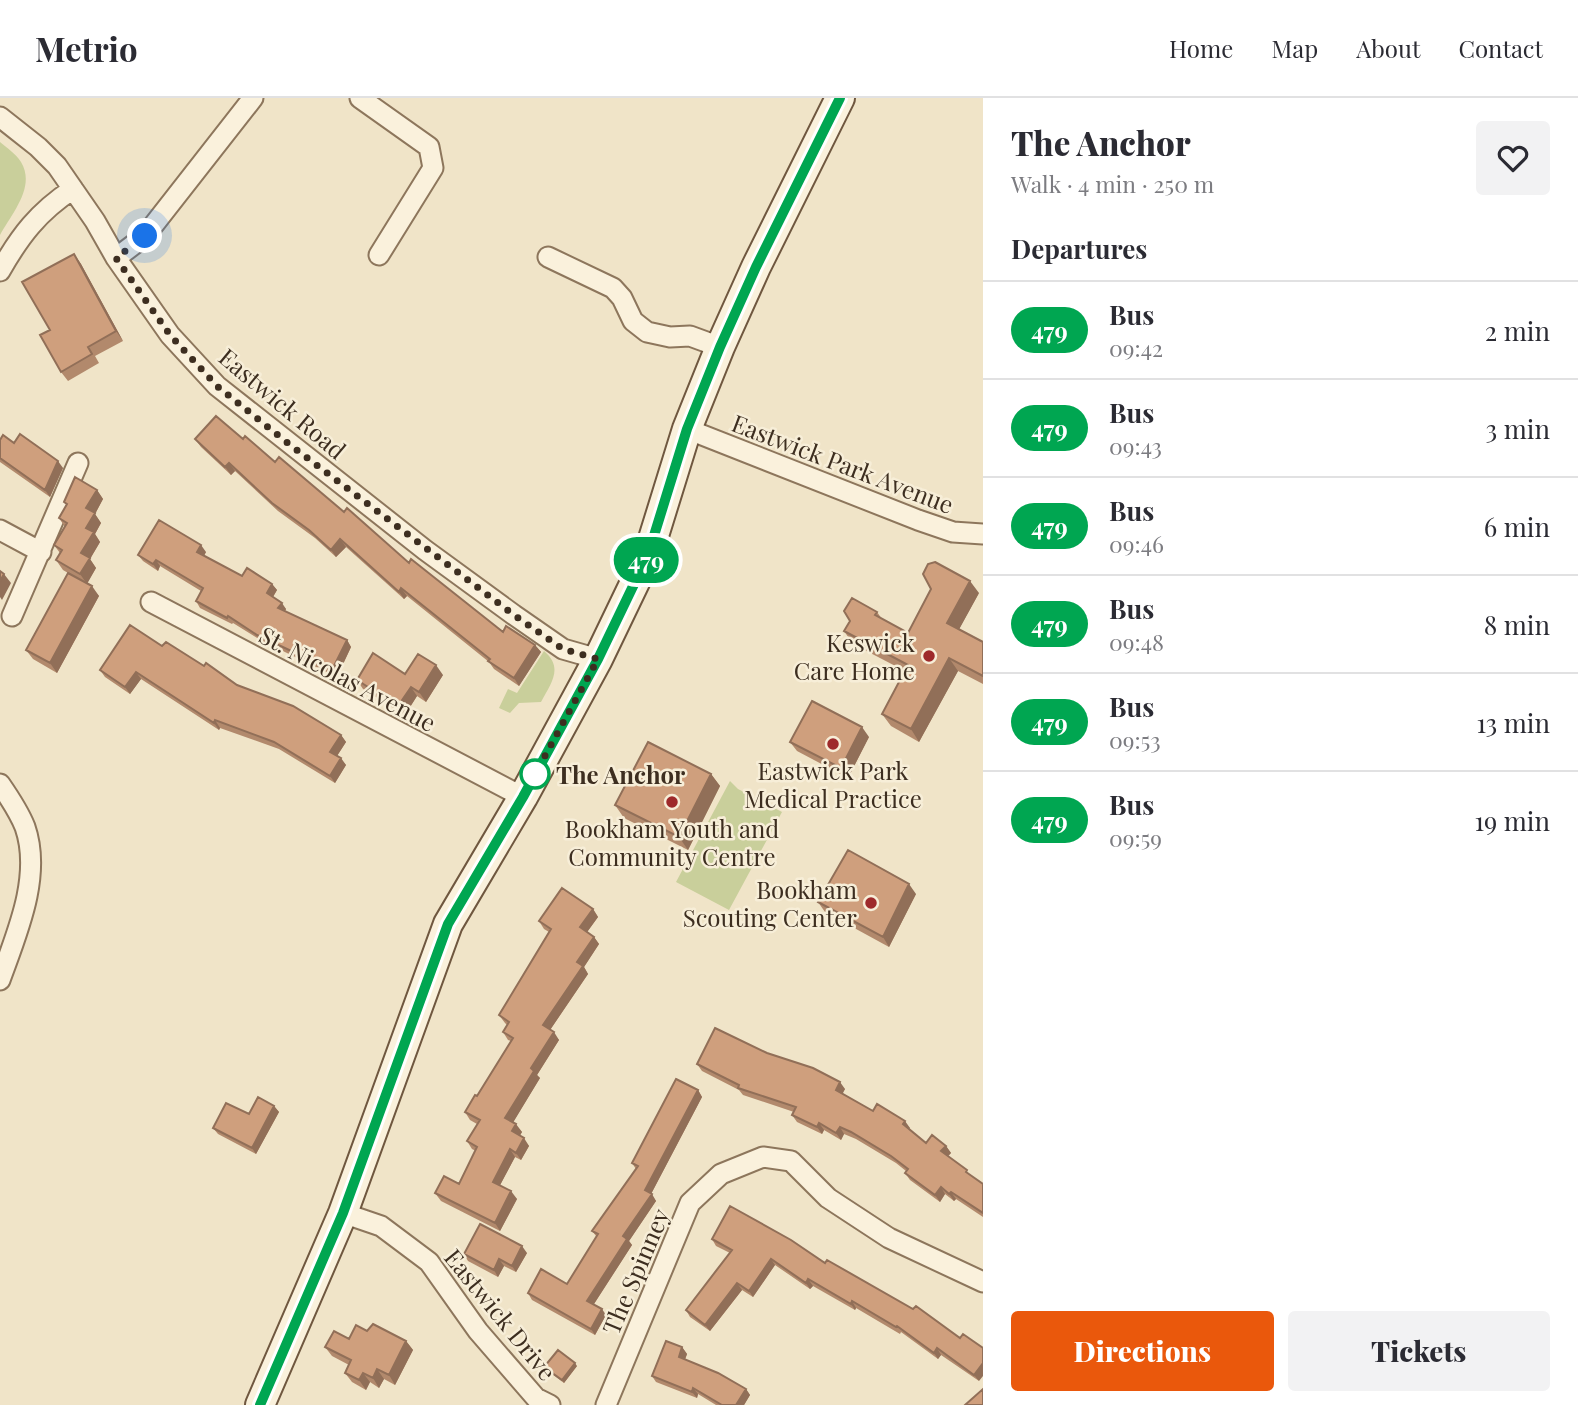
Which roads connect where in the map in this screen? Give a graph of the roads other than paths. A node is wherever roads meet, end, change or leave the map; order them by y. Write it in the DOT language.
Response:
graph roads {
  1 [pos="253,98"];
  2 [pos="360,98"];
  3 [pos="840,98"];
  4 [pos="0,117"];
  5 [pos="73,189"];
  6 [pos="379,255"];
  7 [pos="548,257"];
  8 [pos="116,258"];
  9 [pos="0,271"];
  10 [pos="720,347"];
  11 [pos="687,429"];
  12 [pos="78,463"];
  13 [pos="0,530"];
  14 [pos="983,534"];
  15 [pos="41,552"];
  16 [pos="151,601"];
  17 [pos="12,616"];
  18 [pos="598,659"];
  19 [pos="0,784"];
  20 [pos="523,797"];
  21 [pos="0,980"];
  22 [pos="343,1213"];
  23 [pos="983,1282"];
  24 [pos="260,1405"];
  25 [pos="550,1405"];
  26 [pos="606,1405"];
  1 -- 8 [label="street"];
  2 -- 6 [label="street"];
  3 -- 10 [label="street"];
  4 -- 5 [label="street, Eastwick Road"];
  5 -- 8 [label="street, Eastwick Road"];
  5 -- 9 [label="street"];
  7 -- 10 [label="street"];
  8 -- 18 [label="street, Eastwick Road"];
  10 -- 11 [label="street"];
  11 -- 14 [label="street, Eastwick Park Avenue"];
  11 -- 18 [label="street"];
  12 -- 15 [label="street"];
  13 -- 15 [label="street"];
  15 -- 17 [label="street"];
  16 -- 20 [label="street, St. Nicolas Avenue"];
  18 -- 20 [label="street"];
  19 -- 21 [label="street"];
  20 -- 22 [label="street"];
  22 -- 24 [label="street"];
  22 -- 25 [label="street, Eastwick Drive"];
  23 -- 26 [label="street, The Spinney"];
}
